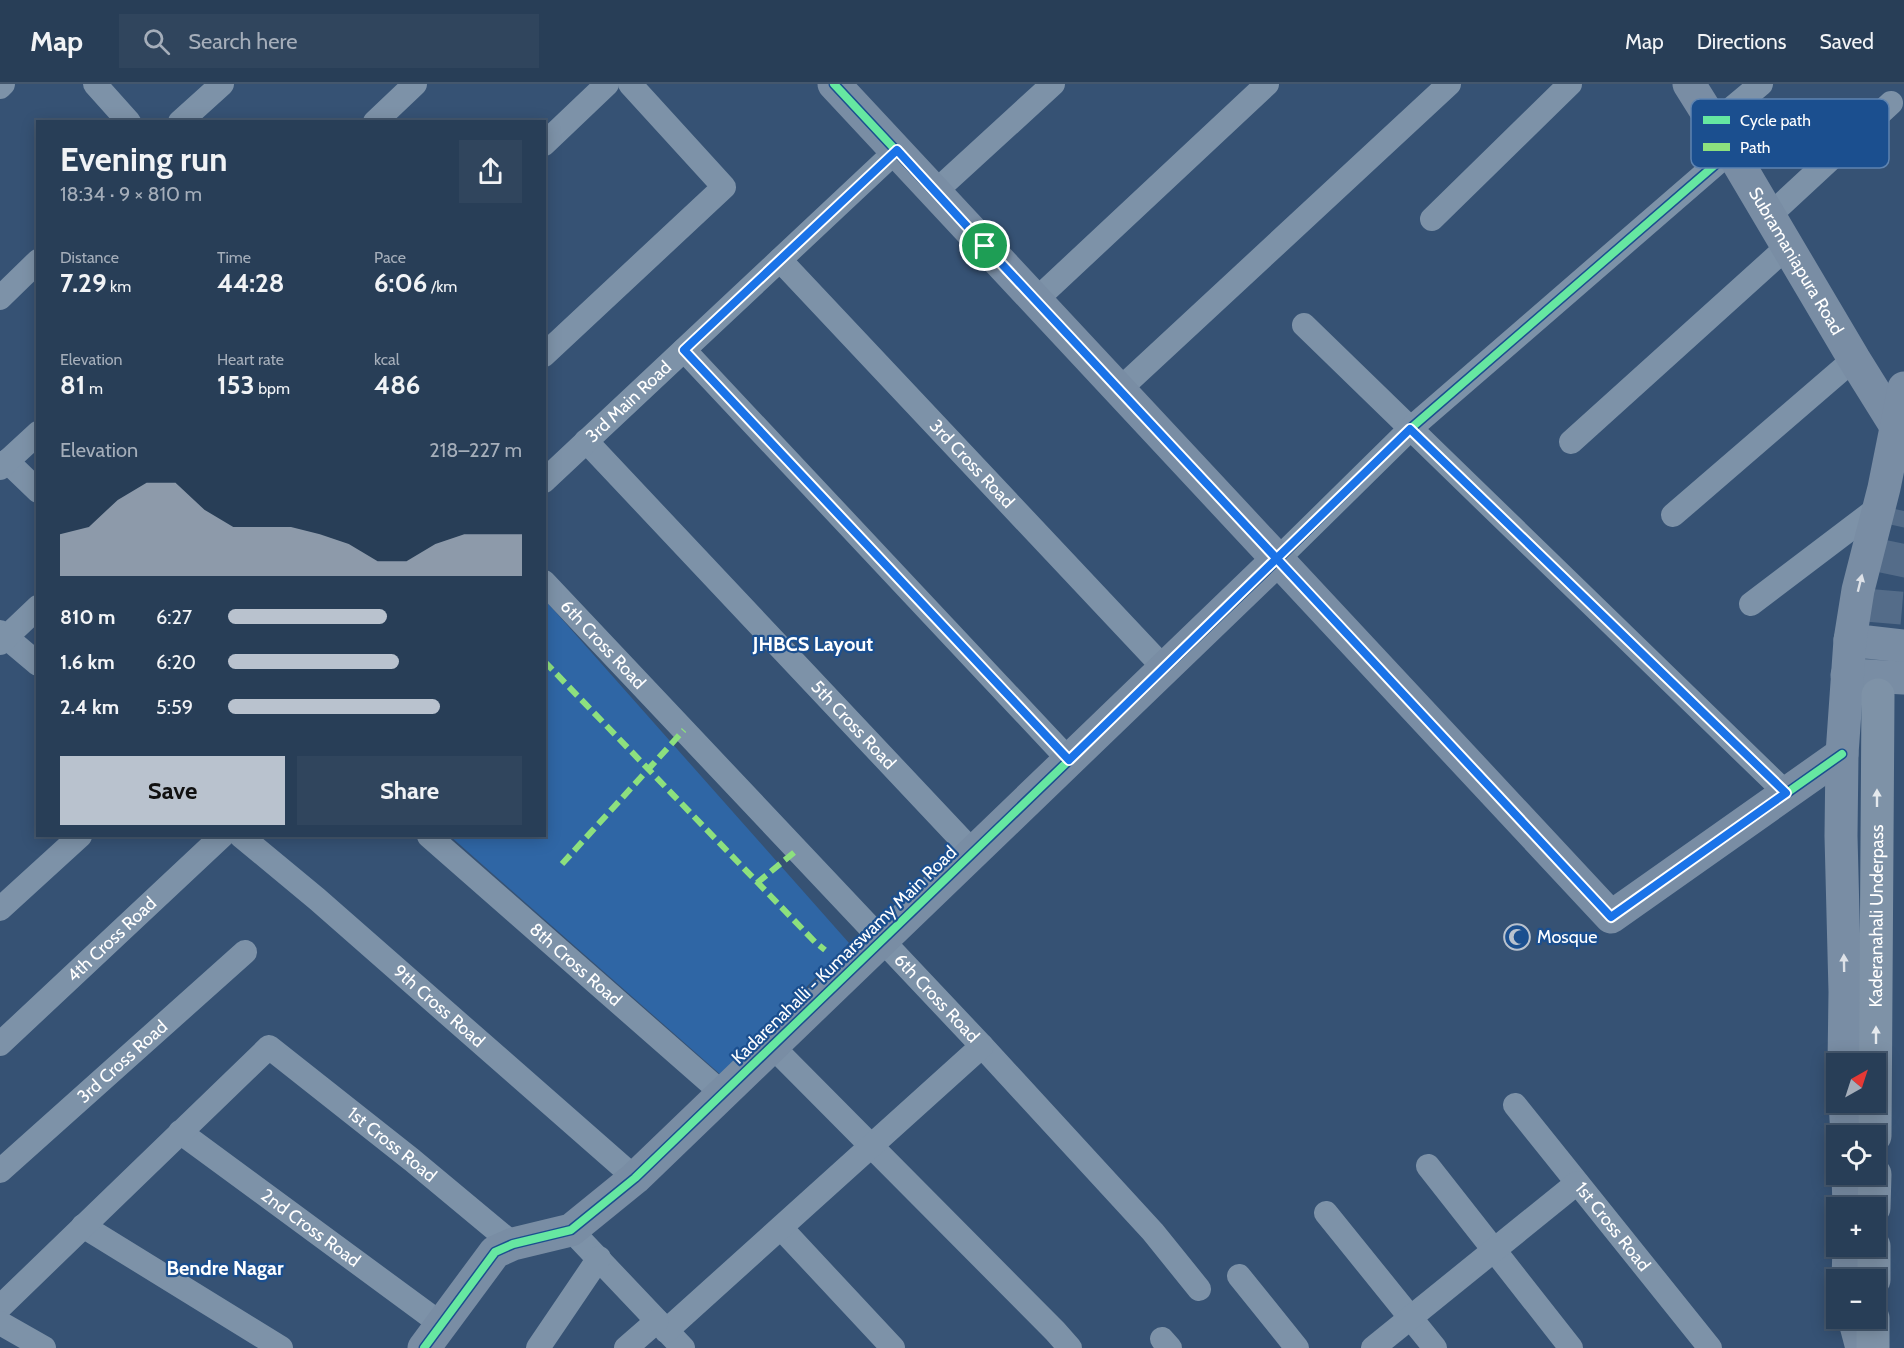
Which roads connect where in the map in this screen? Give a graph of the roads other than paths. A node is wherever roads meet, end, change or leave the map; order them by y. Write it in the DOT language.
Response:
graph roads {
  1 [pos="3,84"];
  2 [pos="95,84"];
  3 [pos="222,84"];
  4 [pos="415,84"];
  5 [pos="607,84"];
  6 [pos="630,84"];
  7 [pos="1053,84"];
  8 [pos="1267,84"];
  9 [pos="1449,84"];
  10 [pos="1570,84"];
  11 [pos="1689,84"];
  12 [pos="1761,84"];
  13 [pos="842,86"];
  14 [pos="0,87"];
  15 [pos="1698,99"];
  16 [pos="1743,99"];
  17 [pos="127,120"];
  18 [pos="182,120"];
  19 [pos="377,120"];
  20 [pos="546,142"];
  21 [pos="897,150"];
  22 [pos="1711,168"];
  23 [pos="1741,168"];
  24 [pos="1821,168"];
  25 [pos="935,192"];
  26 [pos="1769,216"];
  27 [pos="1432,219"];
  28 [pos="1787,247"];
  29 [pos="780,260"];
  30 [pos="36,263"];
  31 [pos="0,298"];
  32 [pos="1036,300"];
  33 [pos="1304,325"];
  34 [pos="684,350"];
  35 [pos="546,352"];
  36 [pos="1854,359"];
  37 [pos="1904,388"];
  38 [pos="1119,390"];
  39 [pos="1410,429"];
  40 [pos="1900,433"];
  41 [pos="36,435"];
  42 [pos="586,441"];
  43 [pos="1571,442"];
  44 [pos="3,464"];
  45 [pos="546,479"];
  46 [pos="36,489"];
  47 [pos="1879,507"];
  48 [pos="1673,516"];
  49 [pos="1277,560"];
  50 [pos="546,584"];
  51 [pos="1751,604"];
  52 [pos="36,609"];
  53 [pos="2,637"];
  54 [pos="1850,640"];
  55 [pos="1904,646"];
  56 [pos="36,662"];
  57 [pos="1164,668"];
  58 [pos="1847,675"];
  59 [pos="1891,686"];
  60 [pos="1842,754"];
  61 [pos="1069,760"];
  62 [pos="1786,793"];
  63 [pos="79,837"];
  64 [pos="221,837"];
  65 [pos="242,837"];
  66 [pos="430,837"];
  67 [pos="973,852"];
  68 [pos="0,909"];
  69 [pos="881,940"];
  70 [pos="245,952"];
  71 [pos="0,1044"];
  72 [pos="772,1046"];
  73 [pos="982,1046"];
  74 [pos="1844,1053"];
  75 [pos="722,1093"];
  76 [pos="1515,1106"];
  77 [pos="1875,1125"];
  78 [pos="180,1132"];
  79 [pos="872,1144"];
  80 [pos="1428,1166"];
  81 [pos="0,1171"];
  82 [pos="635,1178"];
  83 [pos="1577,1183"];
  84 [pos="1326,1213"];
  85 [pos="83,1226"];
  86 [pos="780,1228"];
  87 [pos="571,1230"];
  88 [pos="513,1244"];
  89 [pos="1494,1250"];
  90 [pos="599,1258"];
  91 [pos="1239,1276"];
  92 [pos="1199,1289"];
  93 [pos="0,1307"];
  94 [pos="1410,1318"];
  95 [pos="0,1323"];
  96 [pos="662,1326"];
  97 [pos="1857,1329"];
  98 [pos="1874,1329"];
  99 [pos="433,1336"];
  100 [pos="44,1348"];
  101 [pos="281,1348"];
  102 [pos="538,1348"];
  103 [pos="626,1348"];
  104 [pos="683,1348"];
  105 [pos="893,1348"];
  106 [pos="1070,1348"];
  107 [pos="1297,1348"];
  108 [pos="1373,1348"];
  109 [pos="1435,1348"];
  110 [pos="1571,1348"];
  111 [pos="1710,1348"];
  112 [pos="1862,1348"];
  113 [pos="1873,1348"];
  1 -- 14 [label="street"];
  2 -- 17 [label="street"];
  3 -- 18 [label="street"];
  4 -- 19 [label="street"];
  5 -- 20 [label="street"];
  6 -- 35 [label="street"];
  7 -- 25 [label="street"];
  8 -- 32 [label="street"];
  9 -- 38 [label="street"];
  10 -- 27 [label="street"];
  11 -- 15 [label="street, Subramaniapura Road"];
  12 -- 16 [label="street"];
  13 -- 21 [label="street"];
  21 -- 25 [label="street"];
  21 -- 29 [label="street, 3rd Main Road"];
  22 -- 39 [label="street"];
  23 -- 26 [label="street, Subramaniapura Road"];
  24 -- 26 [label="street"];
  25 -- 32 [label="street"];
  26 -- 28 [label="street, Subramaniapura Road"];
  28 -- 36 [label="street, Subramaniapura Road"];
  28 -- 43 [label="street"];
  29 -- 34 [label="street, 3rd Main Road"];
  29 -- 57 [label="street, 3rd Cross Road"];
  30 -- 31 [label="street"];
  32 -- 38 [label="street"];
  33 -- 39 [label="street"];
  34 -- 42 [label="street, 3rd Main Road"];
  34 -- 61 [label="street"];
  36 -- 40 [label="street, Subramaniapura Road"];
  36 -- 48 [label="street"];
  37 -- 40 [label="street"];
  38 -- 49 [label="street"];
  39 -- 49 [label="street"];
  39 -- 62 [label="street"];
  40 -- 47 [label="street"];
  41 -- 44 [label="street"];
  42 -- 45 [label="street, 3rd Main Road"];
  42 -- 67 [label="street, 5th Cross Road"];
  44 -- 46 [label="street"];
  47 -- 51 [label="street"];
  54 -- 47 [label="street, one-way"];
  49 -- 57 [label="street, Kadarenahalli - Kumarswamy Main Road"];
  49 -- 62 [label="street"];
  50 -- 69 [label="street, 6th Cross Road"];
  52 -- 53 [label="street"];
  53 -- 56 [label="street"];
  54 -- 55 [label="street"];
  54 -- 58 [label="street"];
  57 -- 61 [label="street, Kadarenahalli - Kumarswamy Main Road"];
  58 -- 59 [label="street"];
  58 -- 60 [label="street"];
  77 -- 59 [label="highway, Kaderanahali Underpass, one-way"];
  60 -- 62 [label="street"];
  74 -- 60 [label="street, one-way"];
  61 -- 67 [label="street, Kadarenahalli - Kumarswamy Main Road"];
  63 -- 68 [label="street"];
  64 -- 71 [label="street, 4th Cross Road"];
  65 -- 82 [label="street, 9th Cross Road"];
  66 -- 75 [label="street, 8th Cross Road"];
  67 -- 69 [label="street, Kadarenahalli - Kumarswamy Main Road"];
  69 -- 72 [label="street, Kadarenahalli - Kumarswamy Main Road"];
  69 -- 73 [label="street, 6th Cross Road"];
  70 -- 81 [label="street, 3rd Cross Road"];
  72 -- 75 [label="street, Kadarenahalli - Kumarswamy Main Road"];
  72 -- 79 [label="street"];
  73 -- 79 [label="street"];
  73 -- 92 [label="street, 6th Cross Road"];
  75 -- 82 [label="street, Kadarenahalli - Kumarswamy Main Road"];
  76 -- 83 [label="street, 1st Cross Road"];
  78 -- 85 [label="street"];
  78 -- 88 [label="street, 1st Cross Road"];
  78 -- 99 [label="street, 2nd Cross Road"];
  79 -- 86 [label="street"];
  79 -- 106 [label="street"];
  80 -- 89 [label="street"];
  82 -- 87 [label="street, Kadarenahalli - Kumarswamy Main Road"];
  83 -- 89 [label="street"];
  83 -- 111 [label="street, 1st Cross Road"];
  84 -- 94 [label="street"];
  85 -- 93 [label="street"];
  85 -- 101 [label="street"];
  86 -- 96 [label="street"];
  86 -- 105 [label="street"];
  87 -- 88 [label="street, Kadarenahalli - Kumarswamy Main Road"];
  87 -- 90 [label="street"];
  88 -- 99 [label="street, Kadarenahalli - Kumarswamy Main Road"];
  89 -- 94 [label="street"];
  89 -- 110 [label="street"];
  90 -- 96 [label="street"];
  90 -- 102 [label="street"];
  91 -- 107 [label="street"];
  94 -- 108 [label="street"];
  94 -- 109 [label="street"];
  95 -- 100 [label="street"];
  96 -- 103 [label="street"];
  96 -- 104 [label="street"];
  97 -- 112 [label="street"];
  98 -- 113 [label="highway"];
}
